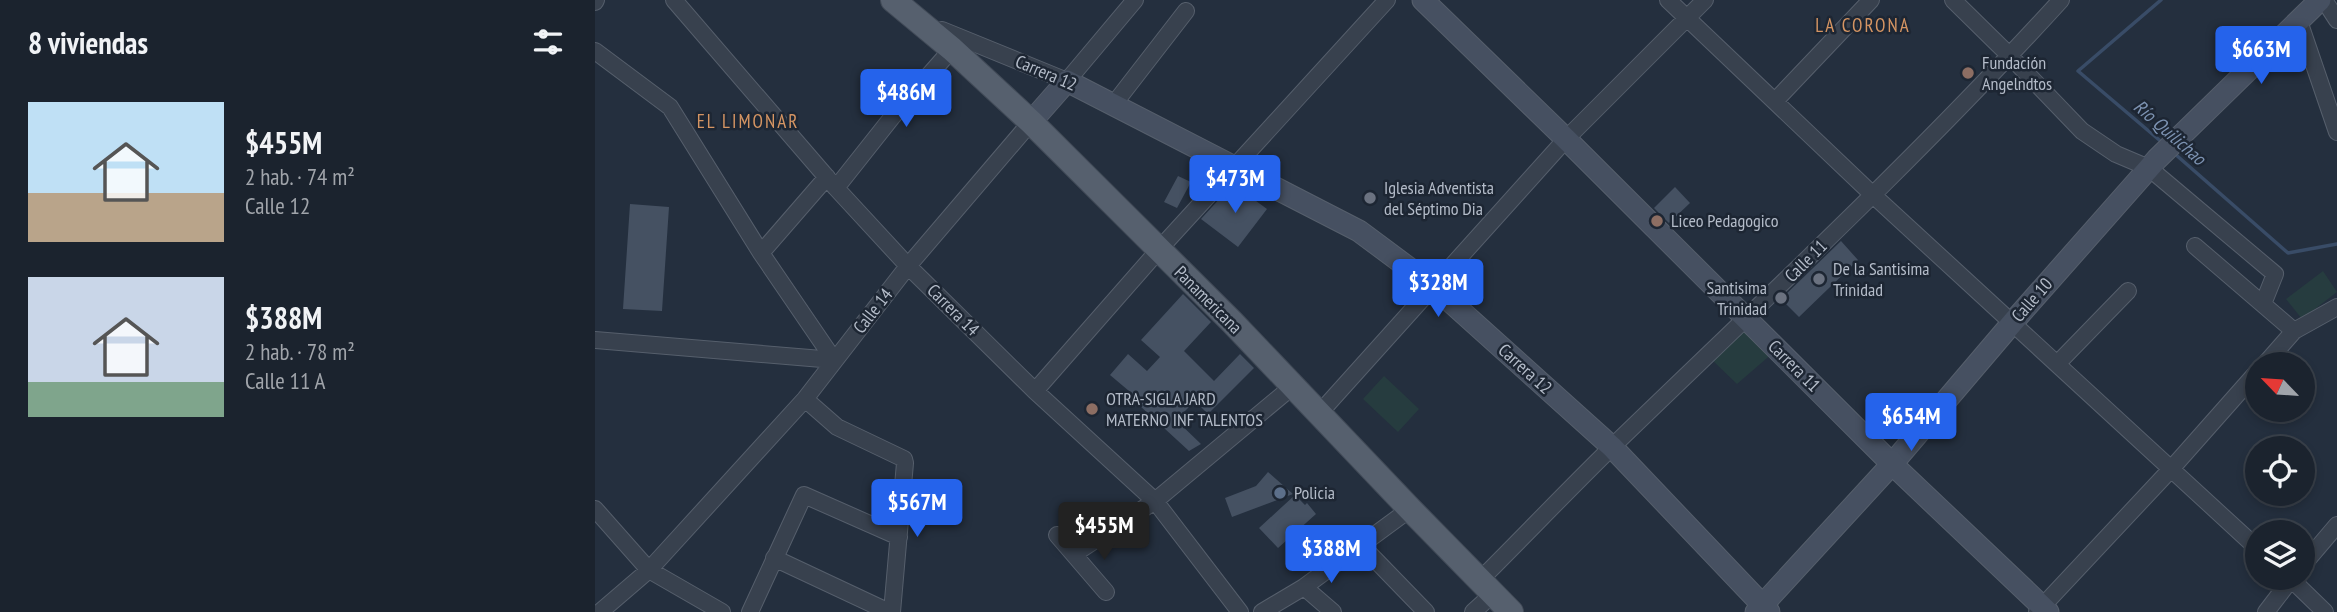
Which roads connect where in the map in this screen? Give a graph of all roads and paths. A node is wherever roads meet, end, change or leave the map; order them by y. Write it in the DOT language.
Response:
graph roads {
  1 [pos="674,0"];
  2 [pos="893,0"];
  3 [pos="906,0"];
  4 [pos="1135,0"];
  5 [pos="1387,0"];
  6 [pos="1423,0"];
  7 [pos="1668,0"];
  8 [pos="1705,0"];
  9 [pos="1871,0"];
  10 [pos="1953,0"];
  11 [pos="2061,0"];
  12 [pos="2322,0"];
  13 [pos="1186,11"];
  14 [pos="1689,19"];
  15 [pos="2337,20"];
  16 [pos="2299,21"];
  17 [pos="947,39"];
  18 [pos="595,51"];
  19 [pos="2010,56"];
  20 [pos="1067,81"];
  21 [pos="1776,101"];
  22 [pos="1114,104"];
  23 [pos="1034,120"];
  24 [pos="2337,132"];
  25 [pos="1566,139"];
  26 [pos="2153,164"];
  27 [pos="1234,167"];
  28 [pos="832,183"];
  29 [pos="1873,195"];
  30 [pos="2195,246"];
  31 [pos="1161,248"];
  32 [pos="761,253"];
  33 [pos="908,266"];
  34 [pos="1433,286"];
  35 [pos="2129,291"];
  36 [pos="2263,304"];
  37 [pos="2337,307"];
  38 [pos="1747,319"];
  39 [pos="2013,322"];
  40 [pos="2294,331"];
  41 [pos="595,340"];
  42 [pos="2276,352"];
  43 [pos="834,360"];
  44 [pos="2058,363"];
  45 [pos="1293,386"];
  46 [pos="2245,386"];
  47 [pos="1035,391"];
  48 [pos="805,400"];
  49 [pos="1325,407"];
  50 [pos="1612,447"];
  51 [pos="1892,464"];
  52 [pos="2172,468"];
  53 [pos="1155,501"];
  54 [pos="595,509"];
  55 [pos="1410,509"];
  56 [pos="2337,525"];
  57 [pos="1057,535"];
  58 [pos="899,537"];
  59 [pos="2245,537"];
  60 [pos="1361,545"];
  61 [pos="2315,551"];
  62 [pos="1073,554"];
  63 [pos="774,558"];
  64 [pos="649,570"];
  65 [pos="1490,584"];
  66 [pos="1304,587"];
  67 [pos="2282,590"];
  68 [pos="2303,590"];
  69 [pos="1106,592"];
  70 [pos="1762,610"];
  71 [pos="2043,610"];
  72 [pos="718,611"];
  73 [pos="600,612"];
  74 [pos="750,612"];
  75 [pos="891,612"];
  76 [pos="1240,612"];
  77 [pos="1262,612"];
  78 [pos="1333,612"];
  79 [pos="1426,612"];
  80 [pos="1473,612"];
  81 [pos="1511,612"];
  82 [pos="1522,612"];
  83 [pos="2266,612"];
  84 [pos="2325,612"];
  1 -- 28 [label="street, Carrera 14"];
  2 -- 17 [label="main road, Panamericana"];
  3 -- 17 [label="main road, Panamericana"];
  4 -- 20 [label="street, Calle 14"];
  5 -- 27 [label="street"];
  6 -- 25 [label="street, Carrera 11"];
  7 -- 14 [label="street"];
  8 -- 14 [label="street"];
  9 -- 21 [label="street"];
  10 -- 19 [label="street"];
  11 -- 19 [label="street, Calle 11"];
  12 -- 15 [label="street"];
  12 -- 16 [label="street, Calle 10"];
  13 -- 22 [label="street"];
  14 -- 21 [label="street"];
  14 -- 25 [label="street"];
  16 -- 24 [label="street"];
  16 -- 26 [label="street, Calle 10"];
  17 -- 20 [label="street, Carrera 12"];
  17 -- 23 [label="main road, Panamericana"];
  17 -- 28 [label="street"];
  18 -- 32 [label="street"];
  19 -- 26 [label="street"];
  19 -- 29 [label="street, Calle 11"];
  20 -- 22 [label="street, Carrera 12"];
  20 -- 23 [label="street, Calle 14"];
  21 -- 29 [label="street"];
  22 -- 27 [label="street, Carrera 12"];
  23 -- 31 [label="main road, Panamericana"];
  23 -- 33 [label="street, Calle 14"];
  25 -- 34 [label="street"];
  25 -- 38 [label="street, Carrera 11"];
  26 -- 36 [label="street"];
  26 -- 39 [label="street, Calle 10"];
  27 -- 31 [label="street"];
  27 -- 34 [label="street, Carrera 12"];
  28 -- 32 [label="street"];
  28 -- 33 [label="street, Carrera 14"];
  29 -- 38 [label="street, Calle 11"];
  29 -- 39 [label="street"];
  30 -- 36 [label="street"];
  31 -- 45 [label="main road, Panamericana"];
  31 -- 47 [label="street"];
  31 -- 49 [label="main road, Panamericana"];
  32 -- 43 [label="street"];
  33 -- 43 [label="street, Calle 14"];
  33 -- 47 [label="street, Carrera 14"];
  34 -- 49 [label="street"];
  34 -- 50 [label="street, Carrera 12"];
  35 -- 44 [label="street"];
  36 -- 40 [label="street"];
  37 -- 40 [label="street"];
  38 -- 50 [label="street, Calle 11"];
  38 -- 51 [label="street, Carrera 11"];
  39 -- 44 [label="street"];
  39 -- 51 [label="street, Calle 10"];
  40 -- 42 [label="street"];
  41 -- 43 [label="street"];
  43 -- 48 [label="street, Calle 14"];
  44 -- 52 [label="street"];
  45 -- 53 [label="street"];
  45 -- 55 [label="main road, Panamericana"];
  46 -- 52 [label="street"];
  47 -- 53 [label="street, Carrera 14"];
  48 -- 58 [label="street"];
  48 -- 64 [label="street, Calle 14"];
  49 -- 65 [label="main road, Panamericana"];
  50 -- 65 [label="street, Calle 11"];
  50 -- 70 [label="street, Carrera 12"];
  51 -- 70 [label="street, Calle 10"];
  51 -- 71 [label="street, Carrera 11"];
  52 -- 59 [label="street"];
  52 -- 71 [label="street"];
  53 -- 62 [label="street"];
  53 -- 76 [label="street, Carrera 14"];
  54 -- 64 [label="street"];
  55 -- 60 [label="street"];
  55 -- 65 [label="main road, Panamericana"];
  56 -- 61 [label="street"];
  57 -- 62 [label="street"];
  58 -- 63 [label="street"];
  58 -- 75 [label="street"];
  60 -- 66 [label="street"];
  60 -- 79 [label="street"];
  62 -- 69 [label="street"];
  63 -- 74 [label="street"];
  63 -- 75 [label="street"];
  64 -- 72 [label="street"];
  64 -- 73 [label="street, Calle 14"];
  65 -- 80 [label="street, Calle 11"];
  65 -- 81 [label="main road, Panamericana"];
  65 -- 82 [label="main road, Panamericana"];
  66 -- 77 [label="street"];
  66 -- 78 [label="street"];
  67 -- 83 [label="street"];
  68 -- 84 [label="street"];
}
